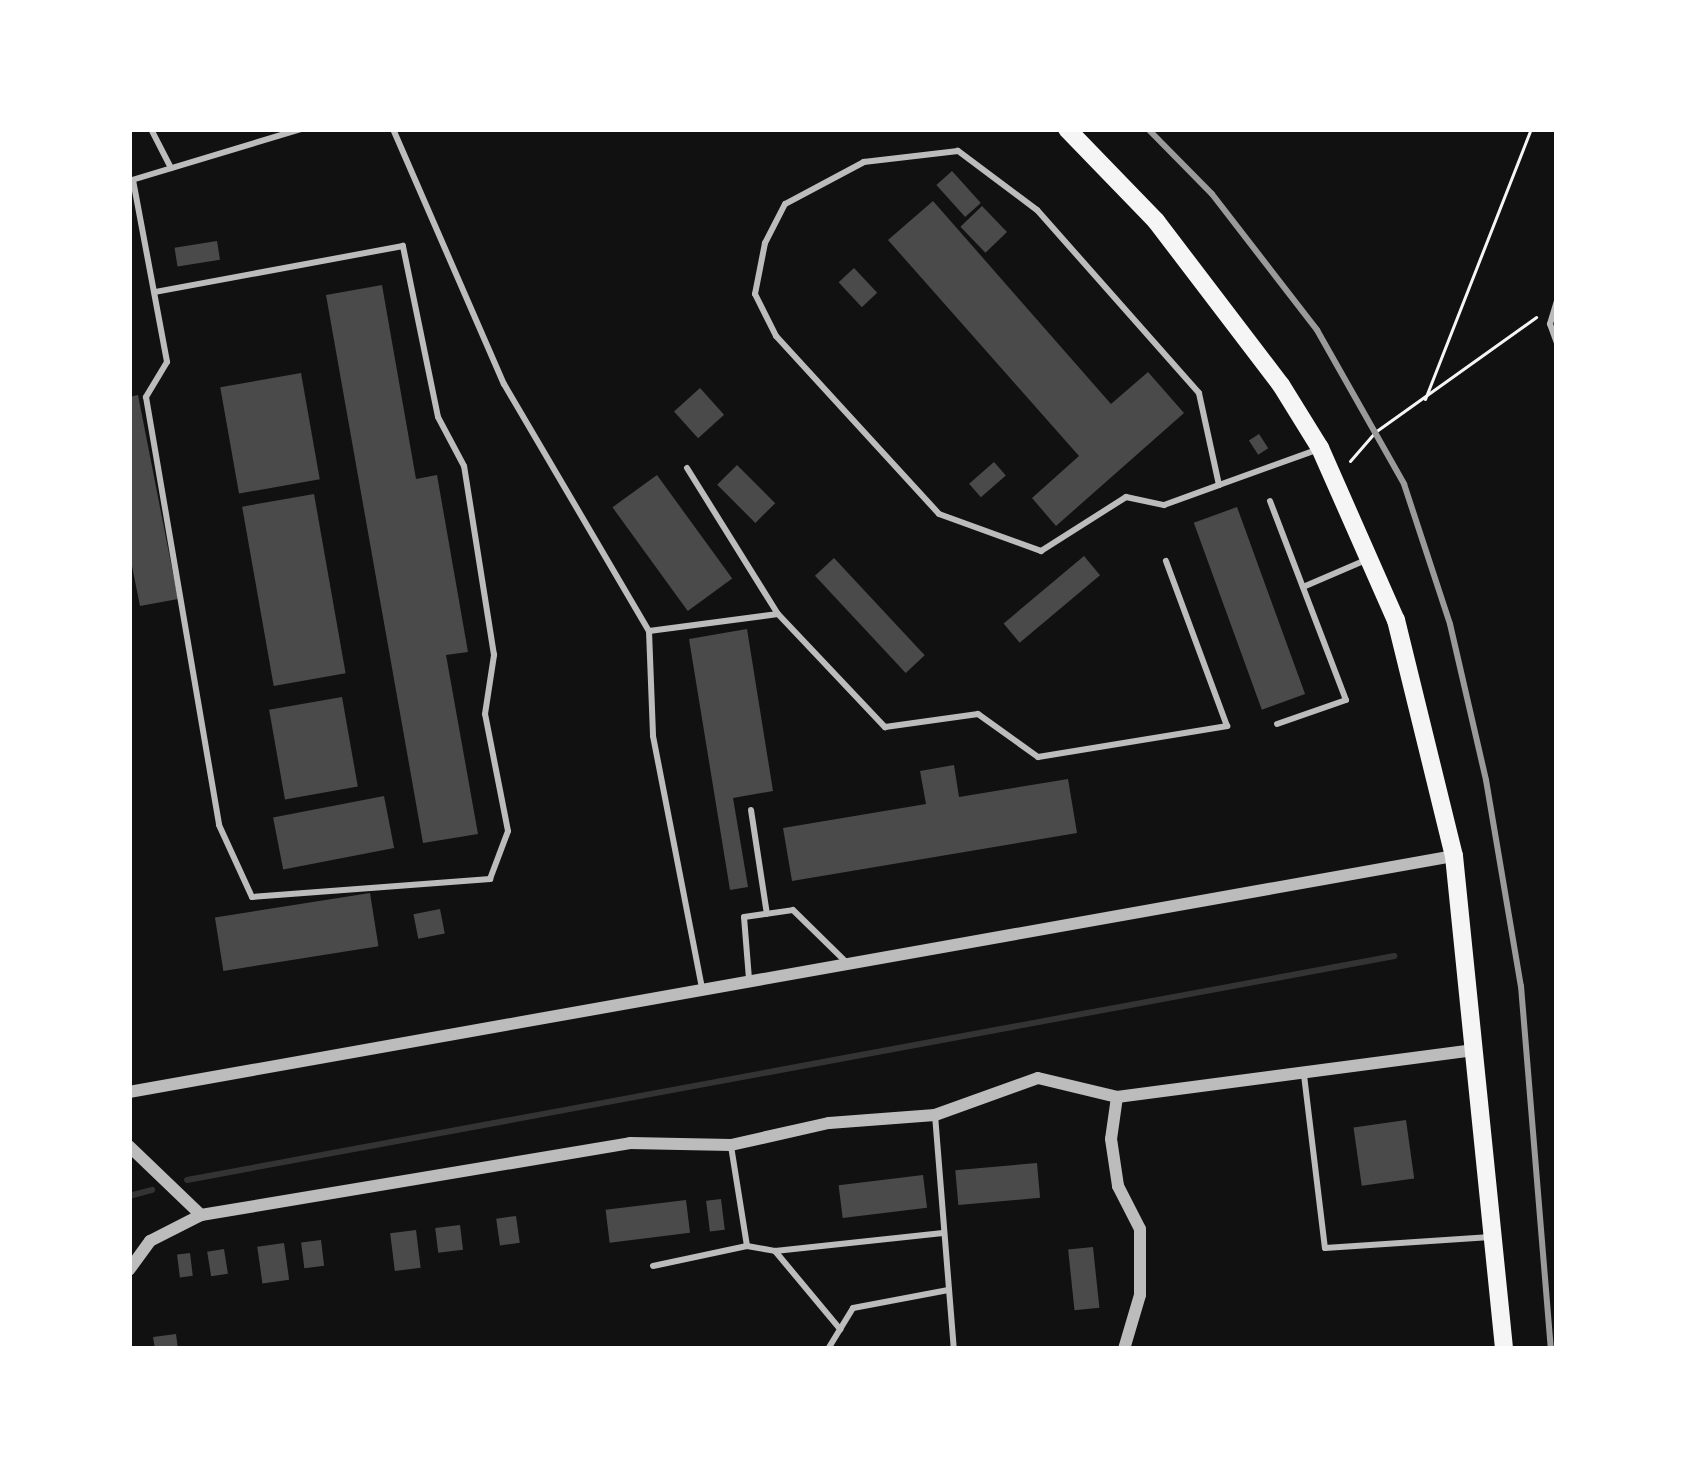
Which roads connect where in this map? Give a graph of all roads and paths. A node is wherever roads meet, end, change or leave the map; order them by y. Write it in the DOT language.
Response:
graph roads {
  1 [pos="151,129"];
  2 [pos="301,129"];
  3 [pos="394,129"];
  4 [pos="1067,129"];
  5 [pos="1531,129"];
  6 [pos="171,168"];
  7 [pos="131,181"];
  8 [pos="154,292"];
  9 [pos="1557,301"];
  10 [pos="1557,343"];
  11 [pos="1425,399"];
  12 [pos="1319,448"];
  13 [pos="687,468"];
  14 [pos="1334,479"];
  15 [pos="1219,485"];
  16 [pos="1270,501"];
  17 [pos="1370,558"];
  18 [pos="1166,561"];
  19 [pos="1303,587"];
  20 [pos="778,614"];
  21 [pos="649,632"];
  22 [pos="1276,724"];
  23 [pos="752,810"];
  24 [pos="1454,856"];
  25 [pos="767,914"];
  26 [pos="848,964"];
  27 [pos="749,981"];
  28 [pos="702,990"];
  29 [pos="1479,1050"];
  30 [pos="1304,1073"];
  31 [pos="129,1092"];
  32 [pos="1117,1097"];
  33 [pos="935,1115"];
  34 [pos="731,1145"];
  35 [pos="129,1146"];
  36 [pos="201,1215"];
  37 [pos="943,1233"];
  38 [pos="1494,1237"];
  39 [pos="747,1246"];
  40 [pos="775,1251"];
  41 [pos="653,1265"];
  42 [pos="129,1270"];
  43 [pos="947,1290"];
  44 [pos="840,1329"];
  45 [pos="828,1349"];
  46 [pos="954,1349"];
  47 [pos="1124,1349"];
  48 [pos="1504,1349"];
  1 -- 6 [label="lane"];
  2 -- 6 [label="lane"];
  3 -- 21 [label="lane"];
  4 -- 12 [label="main road"];
  5 -- 11 [label="path"];
  6 -- 7 [label="lane"];
  7 -- 8 [label="lane"];
  8 -- 8 [label="lane"];
  9 -- 10 [label="lane"];
  9 -- 11 [label="path"];
  11 -- 14 [label="path"];
  12 -- 14 [label="main road"];
  12 -- 15 [label="lane"];
  13 -- 20 [label="lane"];
  14 -- 17 [label="main road"];
  15 -- 15 [label="lane"];
  16 -- 19 [label="lane"];
  17 -- 19 [label="lane"];
  17 -- 24 [label="main road"];
  18 -- 20 [label="lane"];
  19 -- 22 [label="lane"];
  20 -- 21 [label="lane"];
  21 -- 28 [label="lane"];
  23 -- 25 [label="lane"];
  24 -- 26 [label="street"];
  24 -- 29 [label="main road"];
  25 -- 26 [label="lane"];
  25 -- 27 [label="lane"];
  26 -- 27 [label="street"];
  27 -- 28 [label="street"];
  28 -- 31 [label="street"];
  29 -- 30 [label="street"];
  29 -- 38 [label="main road"];
  30 -- 32 [label="street"];
  30 -- 38 [label="lane"];
  32 -- 33 [label="street"];
  32 -- 47 [label="street"];
  33 -- 34 [label="street"];
  33 -- 37 [label="lane"];
  34 -- 36 [label="street"];
  34 -- 39 [label="lane"];
  35 -- 36 [label="street"];
  36 -- 42 [label="street"];
  37 -- 40 [label="lane"];
  37 -- 43 [label="lane"];
  38 -- 48 [label="main road"];
  39 -- 40 [label="lane"];
  39 -- 41 [label="lane"];
  40 -- 44 [label="lane"];
  43 -- 44 [label="lane"];
  43 -- 46 [label="lane"];
  44 -- 45 [label="lane"];
}
